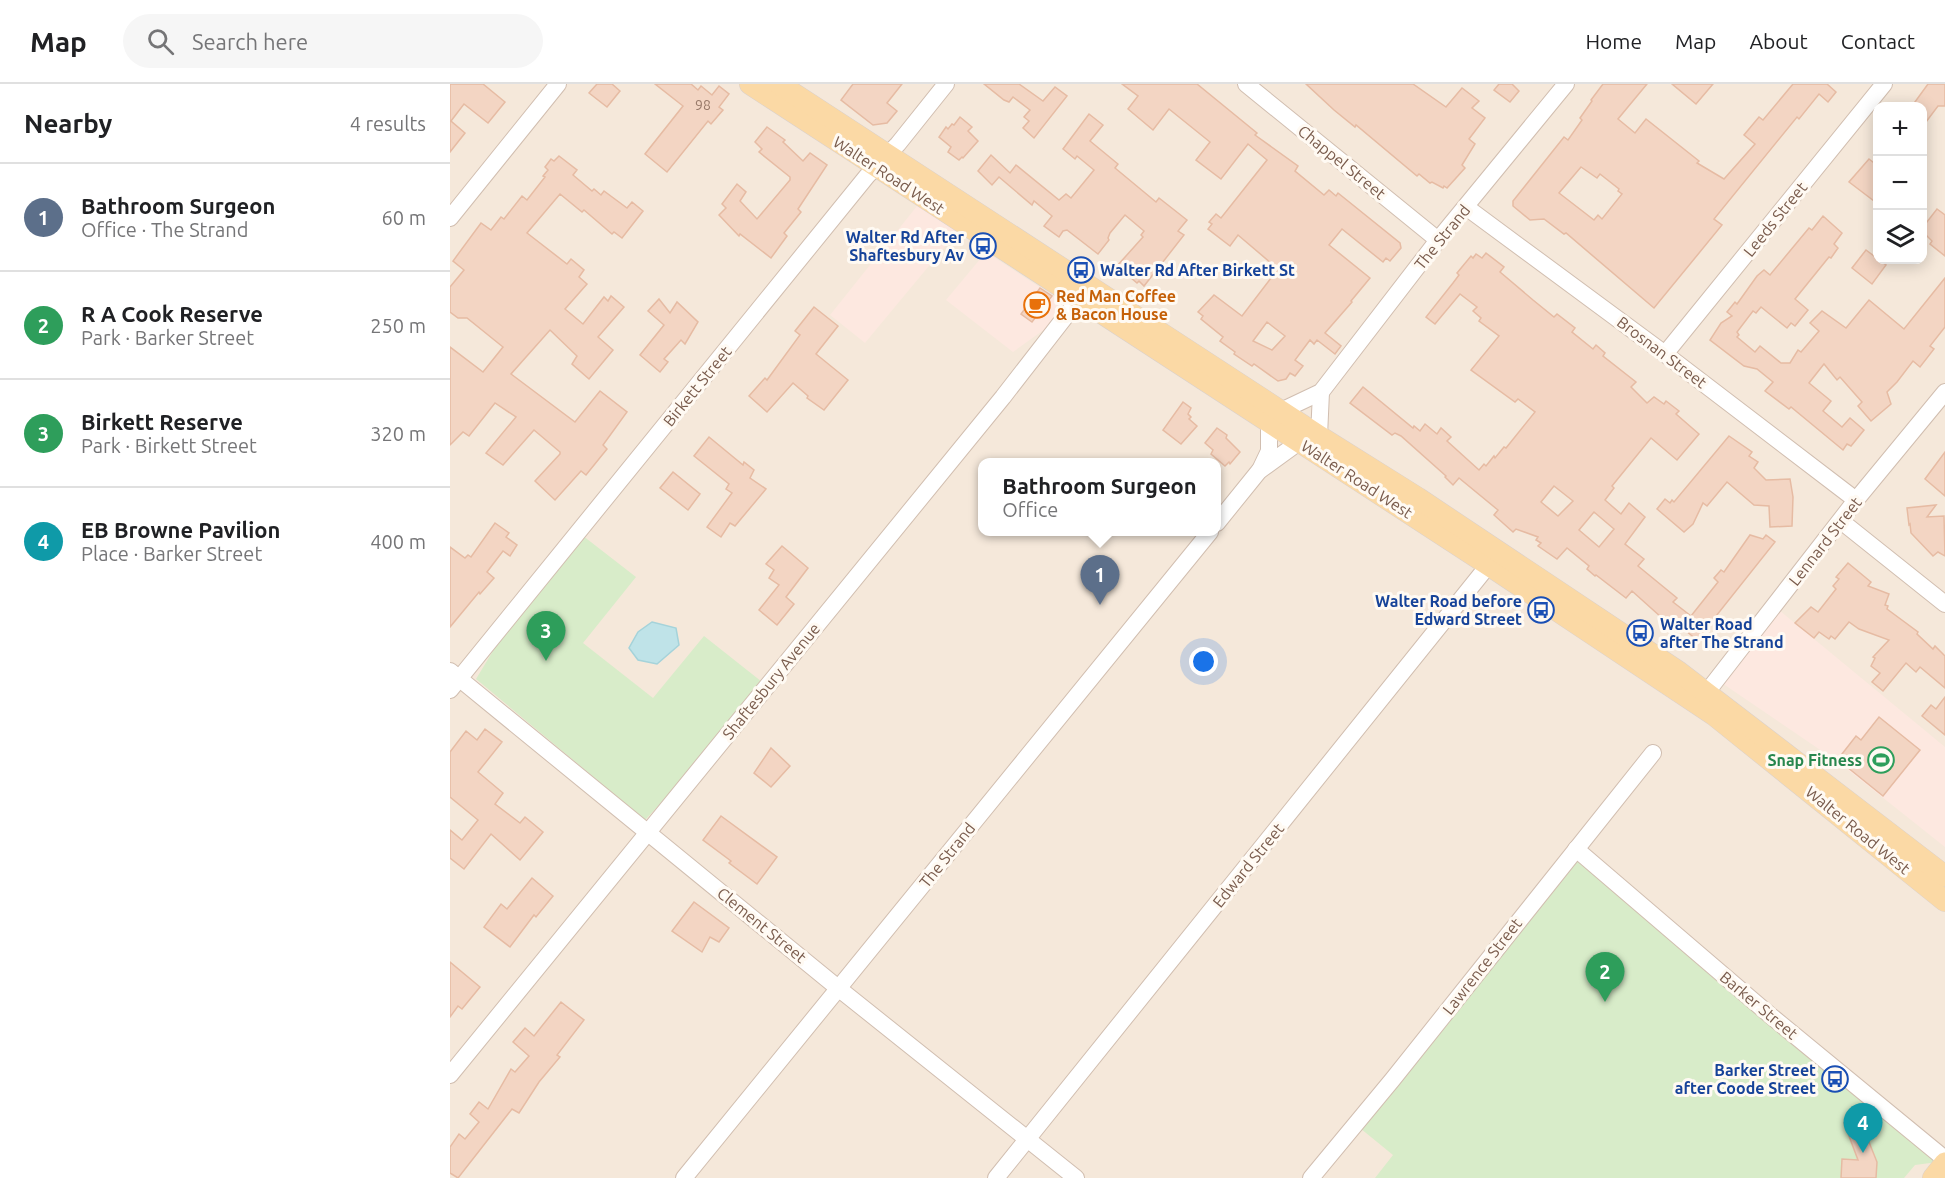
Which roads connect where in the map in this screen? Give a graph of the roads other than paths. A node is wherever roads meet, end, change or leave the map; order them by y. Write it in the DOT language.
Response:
graph roads {
  1 [pos="558,84"];
  2 [pos="750,84"];
  3 [pos="779,84"];
  4 [pos="946,84"];
  5 [pos="1566,84"];
  6 [pos="1884,84"];
  7 [pos="1253,86"];
  8 [pos="881,160"];
  9 [pos="1466,207"];
  10 [pos="450,218"];
  11 [pos="1438,240"];
  12 [pos="1085,292"];
  13 [pos="1665,354"];
  14 [pos="1321,392"];
  15 [pos="1945,392"];
  16 [pos="1275,417"];
  17 [pos="1309,439"];
  18 [pos="1259,471"];
  19 [pos="1856,500"];
  20 [pos="1221,518"];
  21 [pos="1841,521"];
  22 [pos="1206,536"];
  23 [pos="1494,559"];
  24 [pos="1945,604"];
  25 [pos="453,680"];
  26 [pos="1707,692"];
  27 [pos="1653,753"];
  28 [pos="649,832"];
  29 [pos="1576,849"];
  30 [pos="1945,876"];
  31 [pos="1945,901"];
  32 [pos="838,988"];
  33 [pos="450,1075"];
  34 [pos="1028,1139"];
  35 [pos="1945,1159"];
  36 [pos="1945,1163"];
  37 [pos="684,1178"];
  38 [pos="996,1178"];
  39 [pos="1076,1178"];
  40 [pos="1311,1178"];
  41 [pos="1933,1178"];
  1 -- 10 [label="street"];
  2 -- 8 [label="main road, Walter Road West"];
  3 -- 8 [label="main road, Walter Road West"];
  4 -- 8 [label="street, Birkett Street"];
  5 -- 9 [label="street, The Strand"];
  6 -- 13 [label="street, Leeds Street"];
  7 -- 11 [label="street, Chappel Street"];
  8 -- 12 [label="main road, Walter Road West"];
  8 -- 25 [label="street, Birkett Street"];
  9 -- 11 [label="street, The Strand"];
  9 -- 13 [label="street, Brosnan Street"];
  11 -- 14 [label="street, The Strand"];
  12 -- 16 [label="main road, Walter Road West"];
  12 -- 28 [label="street, Shaftesbury Avenue"];
  13 -- 19 [label="street, Brosnan Street"];
  14 -- 16 [label="street, The Strand"];
  14 -- 17 [label="street"];
  15 -- 19 [label="street, Lennard Street"];
  16 -- 17 [label="main road, Walter Road West"];
  16 -- 18 [label="street"];
  17 -- 18 [label="street"];
  17 -- 23 [label="main road, Walter Road West"];
  18 -- 20 [label="street"];
  19 -- 21 [label="street, Lennard Street"];
  21 -- 24 [label="street"];
  21 -- 26 [label="street, Lennard Street"];
  22 -- 32 [label="street, The Strand"];
  23 -- 26 [label="main road, Walter Road West"];
  23 -- 31 [label="main road, Walter Road West"];
  23 -- 34 [label="street, Edward Street"];
  25 -- 28 [label="street, Clement Street"];
  26 -- 30 [label="main road, Walter Road West"];
  27 -- 29 [label="street, Lawrence Street"];
  28 -- 32 [label="street, Clement Street"];
  28 -- 33 [label="street, Shaftesbury Avenue"];
  29 -- 35 [label="street, Barker Street"];
  29 -- 40 [label="street, Lawrence Street"];
  32 -- 34 [label="street, Clement Street"];
  32 -- 37 [label="street, The Strand"];
  34 -- 38 [label="street, Edward Street"];
  34 -- 39 [label="street, Clement Street"];
  36 -- 41 [label="main road"];
}
